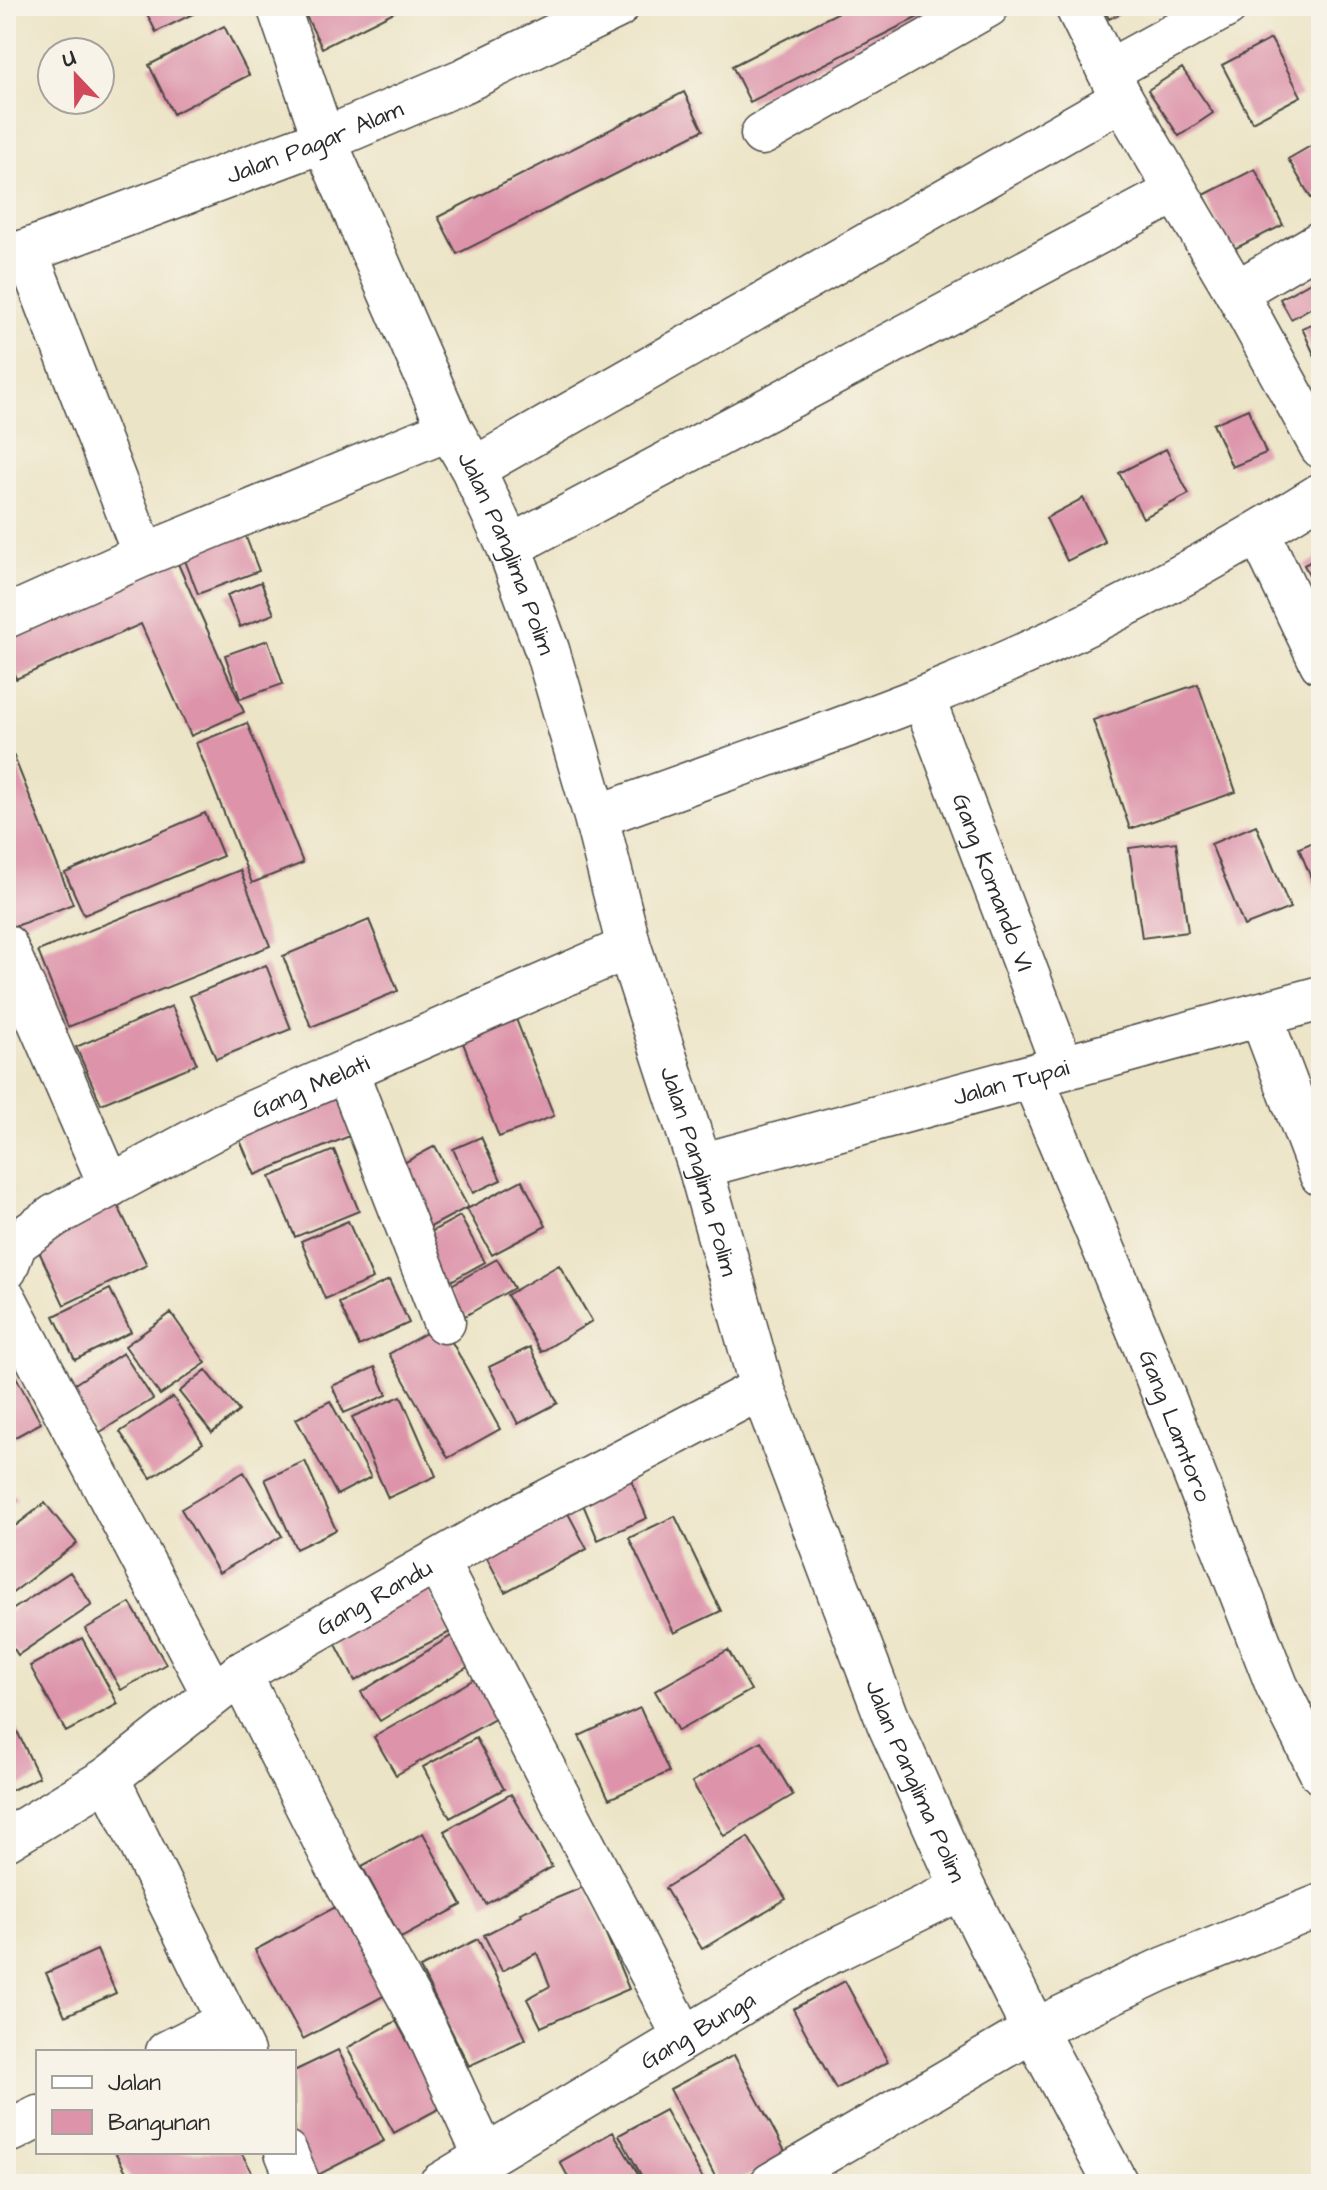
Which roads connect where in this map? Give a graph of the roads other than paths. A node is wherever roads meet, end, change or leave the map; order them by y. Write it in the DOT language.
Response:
graph roads {
  1 [pos="278,6"];
  2 [pos="617,6"];
  3 [pos="988,6"];
  4 [pos="1076,6"];
  5 [pos="1227,6"];
  6 [pos="1115,85"];
  7 [pos="762,134"];
  8 [pos="324,140"];
  9 [pos="1175,192"];
  10 [pos="1321,242"];
  11 [pos="16,256"];
  12 [pos="1236,292"];
  13 [pos="450,429"];
  14 [pos="1321,447"];
  15 [pos="473,469"];
  16 [pos="1321,494"];
  17 [pos="1259,533"];
  18 [pos="509,547"];
  19 [pos="144,555"];
  20 [pos="6,617"];
  21 [pos="1321,663"];
  22 [pos="923,697"];
  23 [pos="596,817"];
  24 [pos="6,946"];
  25 [pos="629,947"];
  26 [pos="1321,998"];
  27 [pos="1260,1014"];
  28 [pos="347,1072"];
  29 [pos="1047,1072"];
  30 [pos="700,1166"];
  31 [pos="1321,1175"];
  32 [pos="110,1186"];
  33 [pos="8,1262"];
  34 [pos="6,1300"];
  35 [pos="444,1322"];
  36 [pos="762,1388"];
  37 [pos="437,1562"];
  38 [pos="226,1684"];
  39 [pos="1321,1773"];
  40 [pos="108,1778"];
  41 [pos="6,1840"];
  42 [pos="963,1888"];
  43 [pos="1321,1905"];
  44 [pos="1034,2030"];
  45 [pos="236,2036"];
  46 [pos="684,2037"];
  47 [pos="176,2050"];
  48 [pos="287,2154"];
  49 [pos="485,2157"];
  50 [pos="299,2184"];
  51 [pos="440,2184"];
  52 [pos="771,2184"];
  53 [pos="1116,2184"];
  1 -- 8 [label="street"];
  2 -- 8 [label="street, Jalan Pagar Alam"];
  3 -- 7 [label="street"];
  4 -- 6 [label="street"];
  5 -- 6 [label="street"];
  6 -- 9 [label="street"];
  6 -- 15 [label="street"];
  8 -- 11 [label="street, Jalan Pagar Alam"];
  8 -- 13 [label="street, Jalan Panglima Polim"];
  9 -- 12 [label="street"];
  9 -- 18 [label="street"];
  10 -- 12 [label="street"];
  11 -- 19 [label="street"];
  12 -- 14 [label="street"];
  13 -- 15 [label="street, Jalan Panglima Polim"];
  13 -- 19 [label="street"];
  15 -- 18 [label="street, Jalan Panglima Polim"];
  16 -- 17 [label="street"];
  17 -- 21 [label="street"];
  17 -- 22 [label="street"];
  18 -- 23 [label="street, Jalan Panglima Polim"];
  19 -- 20 [label="street"];
  22 -- 23 [label="street"];
  22 -- 29 [label="street, Gang Komando VI"];
  23 -- 25 [label="street, Jalan Panglima Polim"];
  24 -- 32 [label="street"];
  25 -- 28 [label="street, Gang Melati"];
  25 -- 30 [label="street, Jalan Panglima Polim"];
  26 -- 27 [label="street, Jalan Tupai"];
  27 -- 29 [label="street, Jalan Tupai"];
  27 -- 31 [label="street"];
  28 -- 32 [label="street, Gang Melati"];
  28 -- 35 [label="street"];
  29 -- 30 [label="street, Jalan Tupai"];
  29 -- 39 [label="street, Gang Lamtoro"];
  30 -- 36 [label="street, Jalan Panglima Polim"];
  32 -- 33 [label="street, Gang Melati"];
  34 -- 38 [label="street"];
  36 -- 37 [label="street, Gang Randu"];
  36 -- 42 [label="street, Jalan Panglima Polim"];
  37 -- 38 [label="street, Gang Randu"];
  37 -- 46 [label="street"];
  38 -- 40 [label="street, Gang Randu"];
  38 -- 49 [label="street"];
  40 -- 41 [label="street, Gang Randu"];
  40 -- 45 [label="street"];
  42 -- 44 [label="street, Jalan Panglima Polim"];
  42 -- 46 [label="street, Gang Bunga"];
  43 -- 44 [label="street"];
  44 -- 52 [label="street"];
  44 -- 53 [label="street, Jalan Panglima Polim"];
  45 -- 47 [label="street"];
  46 -- 49 [label="street, Gang Bunga"];
  48 -- 50 [label="street"];
  49 -- 51 [label="street, Gang Bunga"];
}
